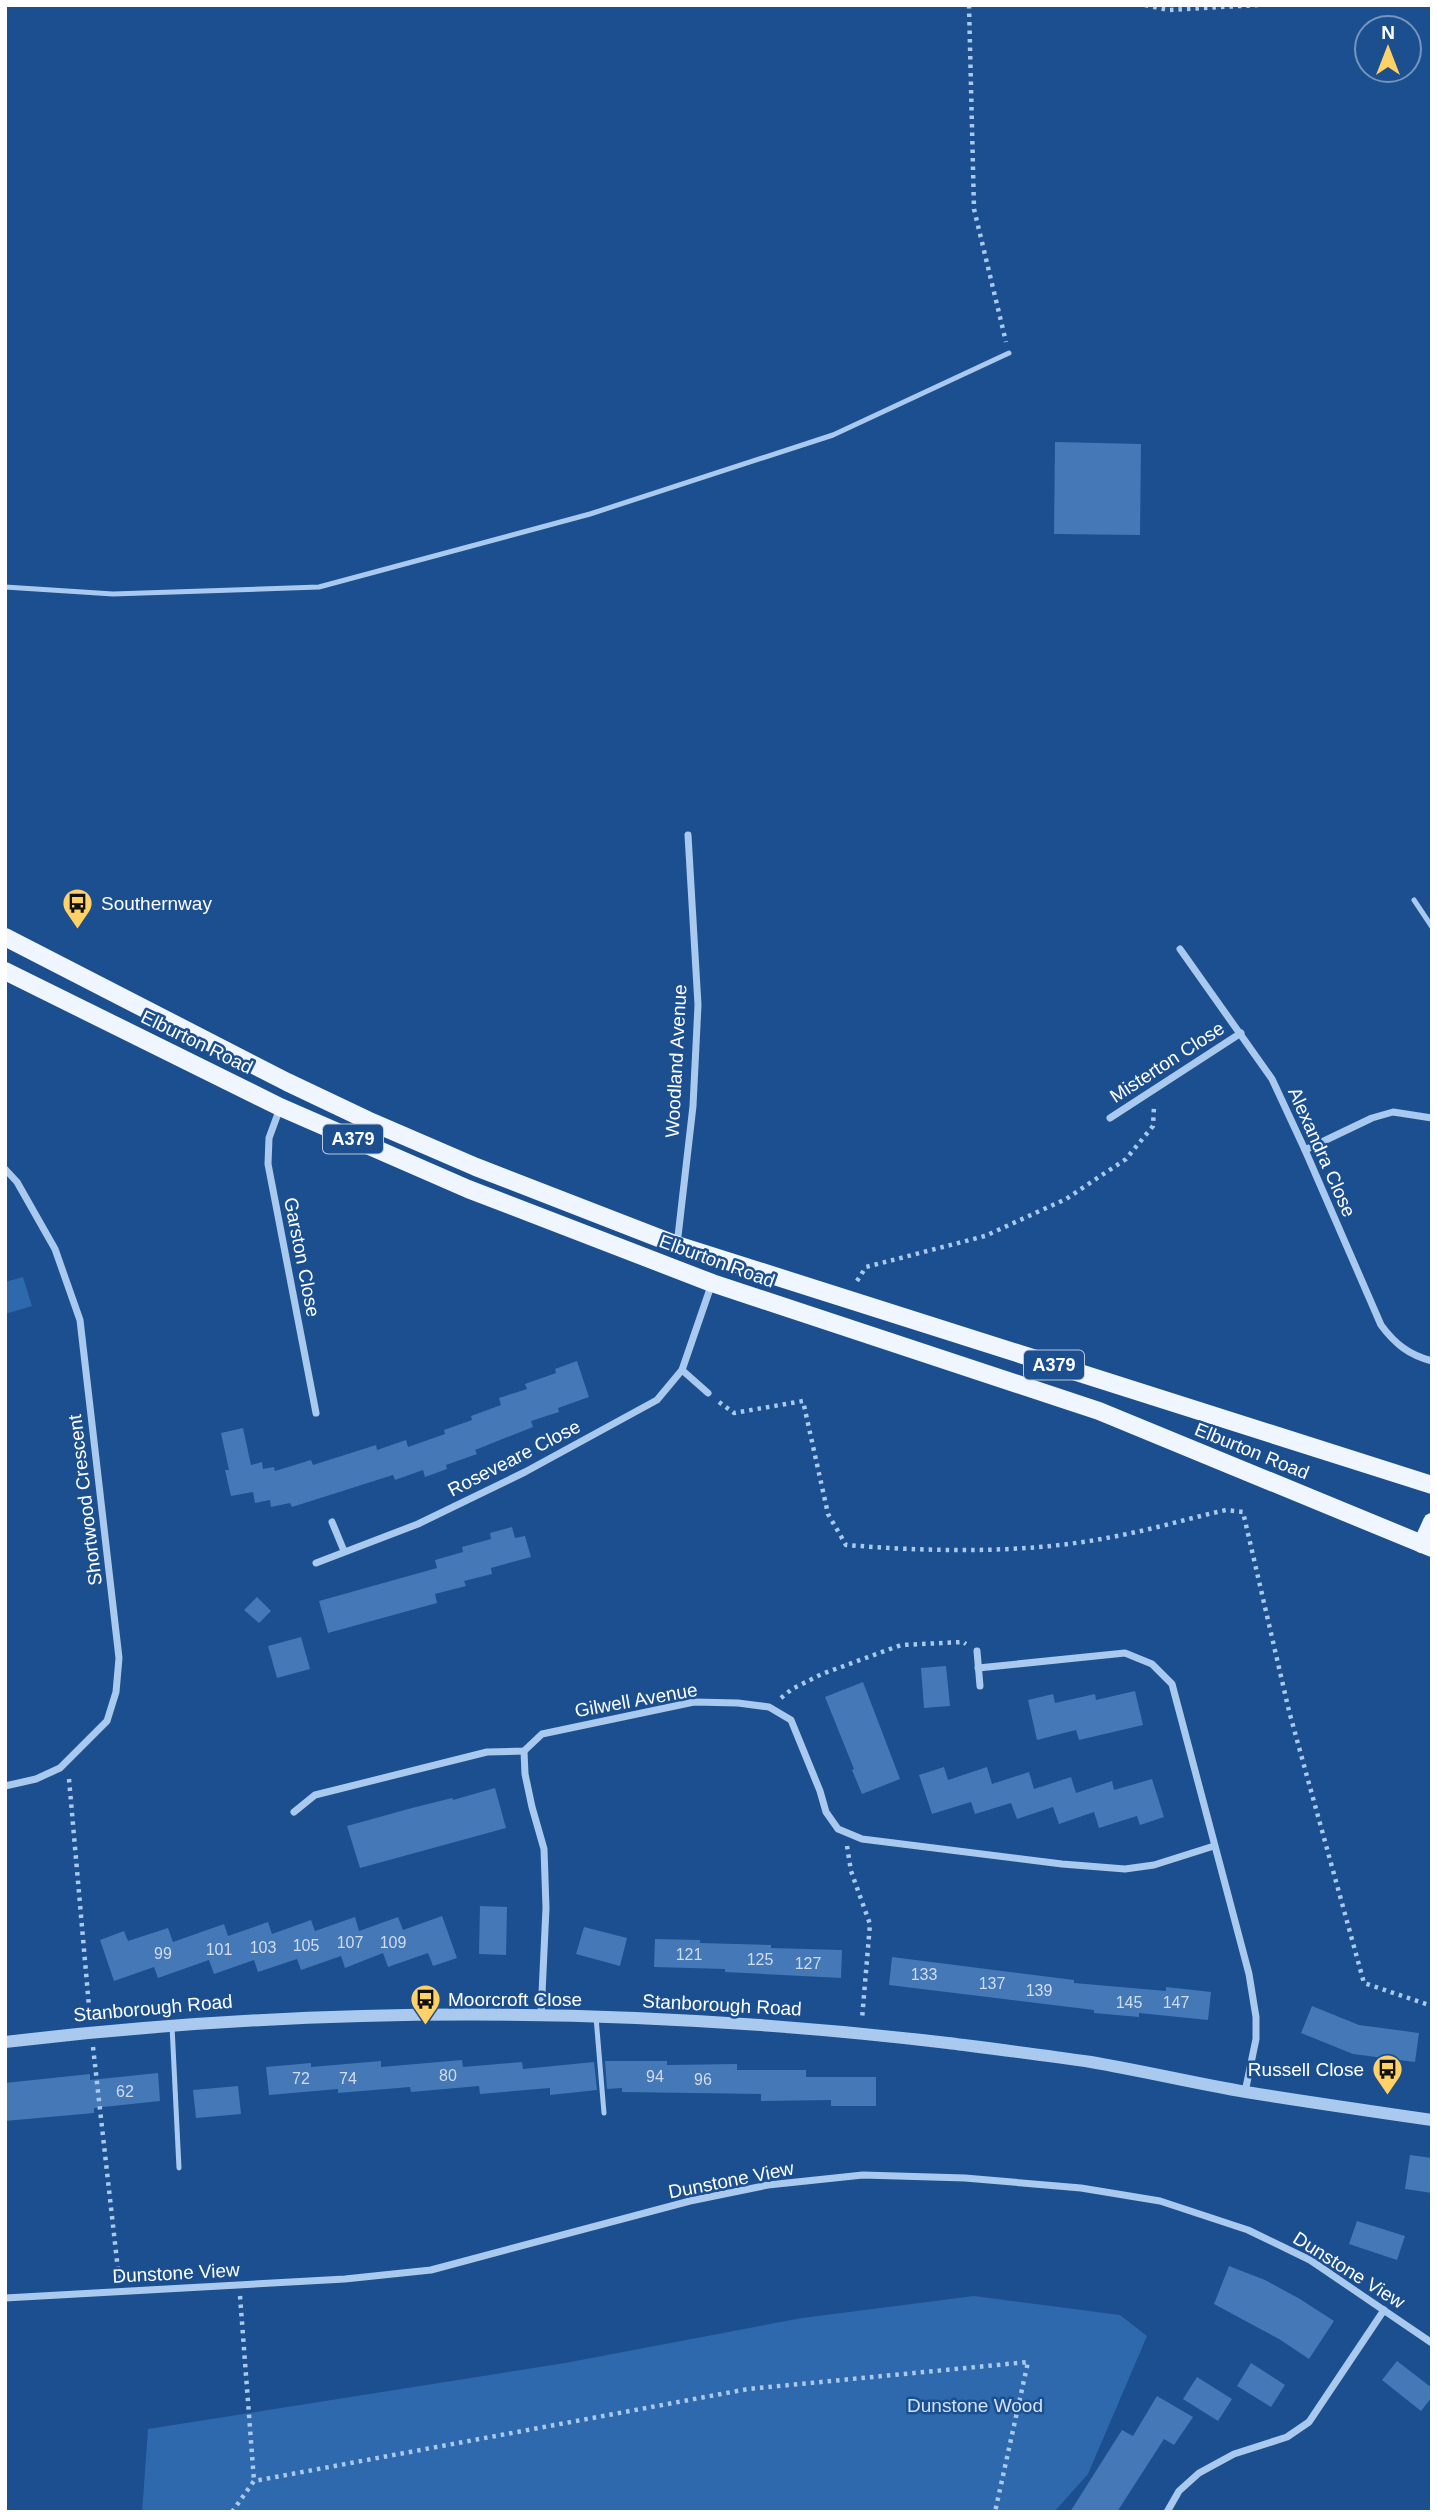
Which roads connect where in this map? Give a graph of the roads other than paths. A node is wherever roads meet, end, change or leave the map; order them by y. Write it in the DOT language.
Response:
graph roads {
  1 [pos="1009,353"];
  2 [pos="5,587"];
  3 [pos="688,835"];
  4 [pos="1414,900"];
  5 [pos="1432,927"];
  6 [pos="5,937"];
  7 [pos="1180,949"];
  8 [pos="5,971"];
  9 [pos="1241,1032"];
  10 [pos="280,1107"];
  11 [pos="1110,1118"];
  12 [pos="1432,1118"];
  13 [pos="1305,1150"];
  14 [pos="5,1169"];
  15 [pos="677,1245"];
  16 [pos="712,1283"];
  17 [pos="1432,1361"];
  18 [pos="682,1370"];
  19 [pos="708,1393"];
  20 [pos="316,1413"];
  21 [pos="1341,1456"];
  22 [pos="1432,1485"];
  23 [pos="1432,1499"];
  24 [pos="332,1522"];
  25 [pos="1432,1522"];
  26 [pos="1427,1546"];
  27 [pos="344,1551"];
  28 [pos="316,1563"];
  29 [pos="977,1651"];
  30 [pos="978,1668"];
  31 [pos="980,1686"];
  32 [pos="524,1751"];
  33 [pos="5,1786"];
  34 [pos="294,1812"];
  35 [pos="1214,1846"];
  36 [pos="541,2015"];
  37 [pos="596,2017"];
  38 [pos="172,2026"];
  39 [pos="5,2042"];
  40 [pos="1245,2092"];
  41 [pos="604,2113"];
  42 [pos="1432,2120"];
  43 [pos="179,2168"];
  44 [pos="5,2298"];
  45 [pos="1384,2310"];
  46 [pos="1432,2343"];
  47 [pos="1167,2512"];
  1 -- 2 [label="lane"];
  3 -- 15 [label="street, Woodland Avenue"];
  4 -- 5 [label="lane"];
  6 -- 15 [label="main road, Elburton Road / A379"];
  7 -- 9 [label="street, Alexandra Close"];
  8 -- 10 [label="main road, Elburton Road / A379"];
  9 -- 11 [label="street, Misterton Close"];
  9 -- 13 [label="street, Alexandra Close"];
  10 -- 16 [label="main road, Elburton Road / A379"];
  10 -- 20 [label="street, Garston Close"];
  12 -- 13 [label="street"];
  13 -- 17 [label="street, Alexandra Close"];
  14 -- 33 [label="street, Shortwood Crescent"];
  15 -- 21 [label="main road, Elburton Road / A379"];
  16 -- 18 [label="street, Roseveare Close"];
  16 -- 26 [label="main road, Elburton Road / A379"];
  18 -- 19 [label="street"];
  18 -- 27 [label="street, Roseveare Close"];
  21 -- 22 [label="main road, Elburton Road / A379"];
  21 -- 23 [label="main road, A379"];
  24 -- 27 [label="street"];
  25 -- 26 [label="main road, A379"];
  27 -- 28 [label="street, Roseveare Close"];
  29 -- 30 [label="street"];
  30 -- 31 [label="street"];
  30 -- 35 [label="street"];
  32 -- 34 [label="street"];
  32 -- 35 [label="street, Gilwell Avenue"];
  32 -- 36 [label="street"];
  35 -- 40 [label="street"];
  36 -- 37 [label="street, Stanborough Road"];
  36 -- 38 [label="street, Stanborough Road"];
  37 -- 40 [label="street, Stanborough Road"];
  37 -- 41 [label="lane"];
  38 -- 39 [label="street, Stanborough Road"];
  38 -- 43 [label="lane"];
  40 -- 42 [label="street, Stanborough Road"];
  44 -- 45 [label="street, Dunstone View"];
  45 -- 46 [label="street, Dunstone View"];
  45 -- 47 [label="street"];
}
